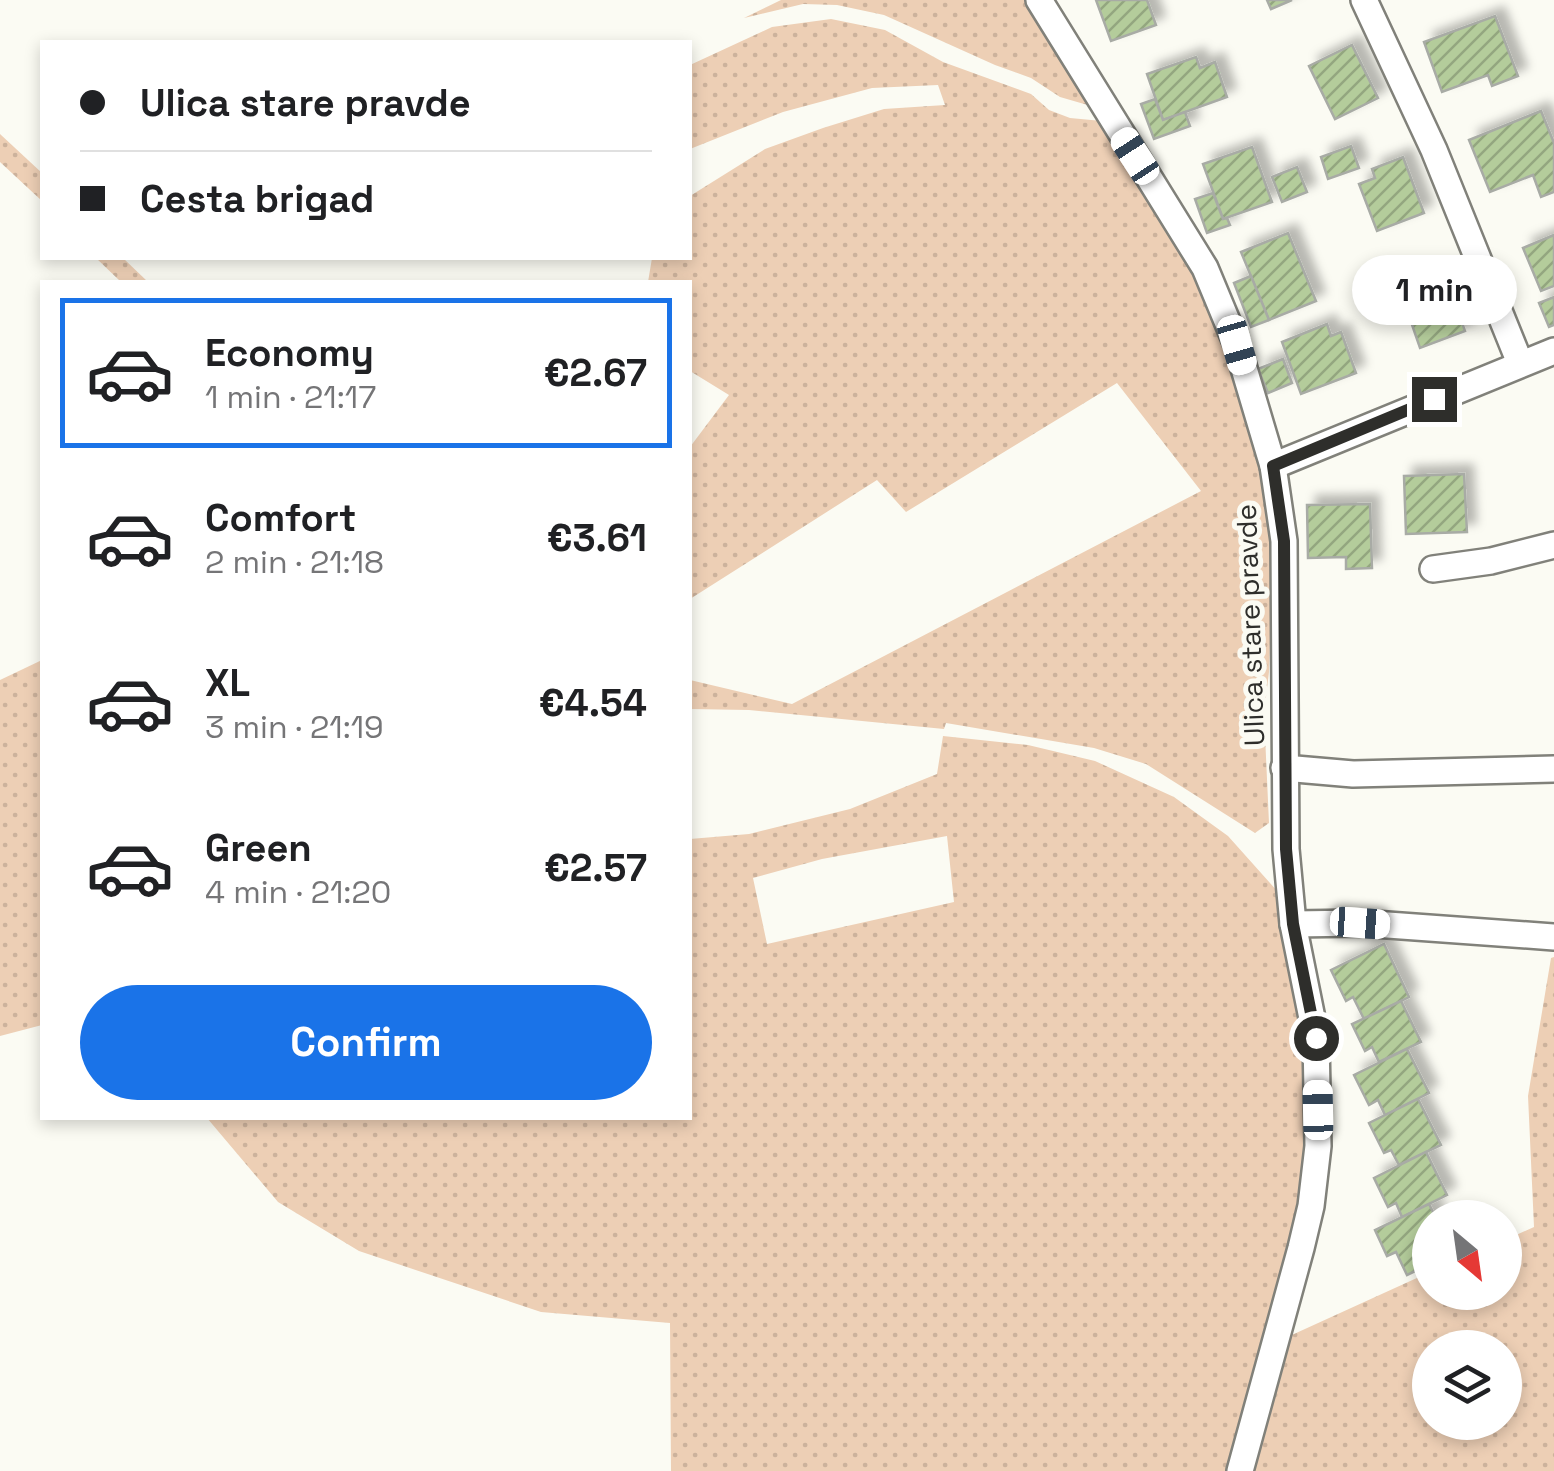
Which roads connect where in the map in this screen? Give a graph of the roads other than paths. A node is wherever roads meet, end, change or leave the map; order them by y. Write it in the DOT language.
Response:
graph roads {
  1 [pos="1039,0"];
  2 [pos="1364,0"];
  3 [pos="1554,351"];
  4 [pos="1520,364"];
  5 [pos="1273,466"];
  6 [pos="1554,544"];
  7 [pos="1434,569"];
  8 [pos="1284,768"];
  9 [pos="1554,769"];
  10 [pos="1293,924"];
  11 [pos="1554,936"];
  12 [pos="1240,1471"];
  1 -- 5 [label="street, Ulica stare pravde"];
  2 -- 4 [label="street"];
  3 -- 4 [label="street"];
  4 -- 5 [label="street"];
  5 -- 8 [label="street, Ulica stare pravde"];
  6 -- 7 [label="street"];
  8 -- 9 [label="street, Ulica stare pravde"];
  8 -- 10 [label="street, Ulica stare pravde"];
  10 -- 11 [label="street"];
  10 -- 12 [label="street, Ulica stare pravde"];
}
